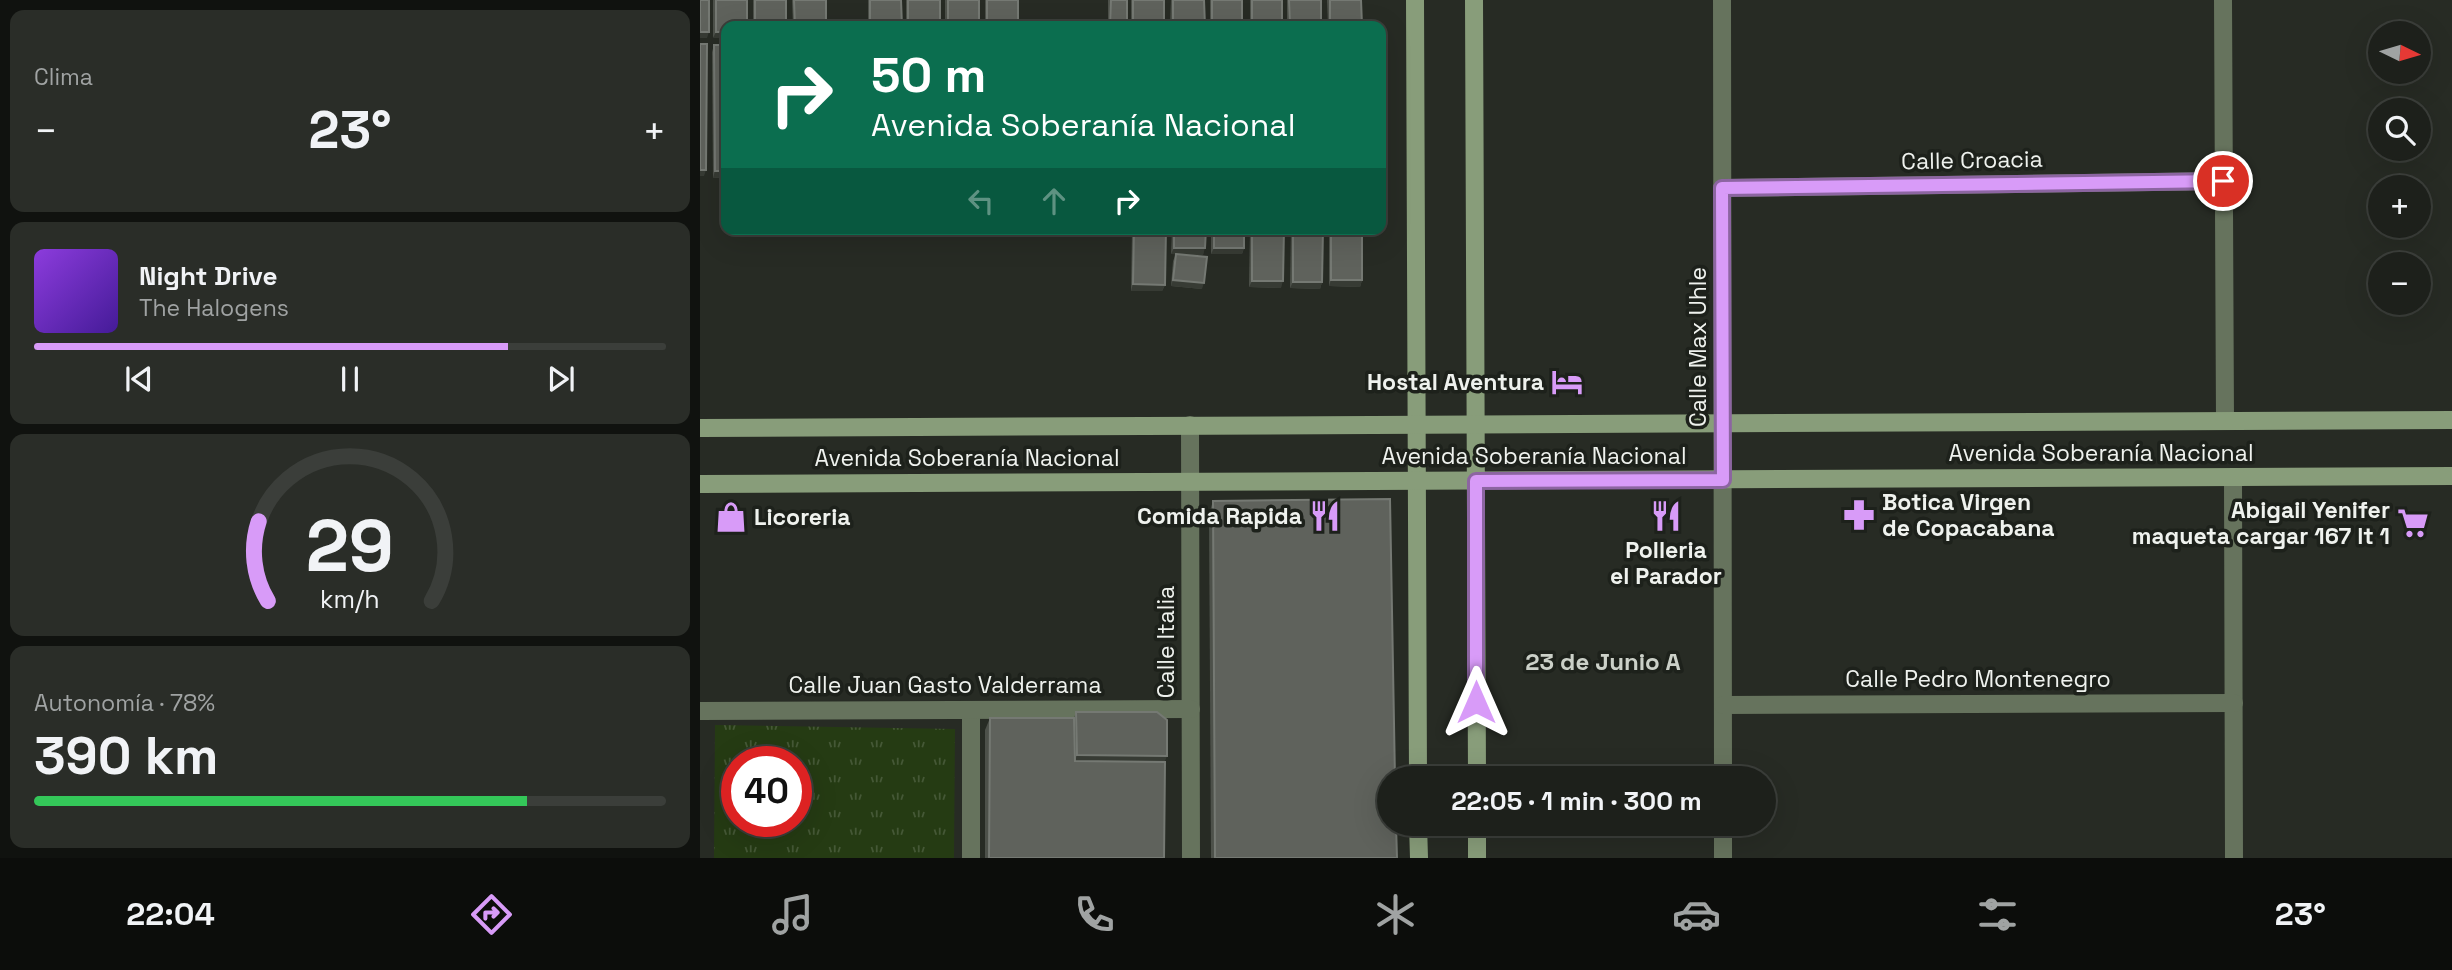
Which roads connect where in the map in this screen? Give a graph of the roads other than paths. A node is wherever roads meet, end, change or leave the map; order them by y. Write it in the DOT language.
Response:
graph roads {
  1 [pos="1415,0"];
  2 [pos="1474,0"];
  3 [pos="1722,0"];
  4 [pos="2223,0"];
  5 [pos="2223,181"];
  6 [pos="1722,188"];
  7 [pos="2225,420"];
  8 [pos="2452,420"];
  9 [pos="1723,423"];
  10 [pos="1417,424"];
  11 [pos="1475,424"];
  12 [pos="1190,425"];
  13 [pos="700,428"];
  14 [pos="2452,476"];
  15 [pos="2233,477"];
  16 [pos="1723,480"];
  17 [pos="1417,481"];
  18 [pos="1476,481"];
  19 [pos="1190,482"];
  20 [pos="700,484"];
  21 [pos="2234,703"];
  22 [pos="1723,705"];
  23 [pos="1191,709"];
  24 [pos="971,710"];
  25 [pos="700,711"];
  26 [pos="1418,766"];
  27 [pos="1477,766"];
  28 [pos="1723,766"];
  29 [pos="1418,836"];
  30 [pos="1477,836"];
  31 [pos="1723,836"];
  32 [pos="971,858"];
  33 [pos="1191,858"];
  34 [pos="1419,858"];
  35 [pos="1477,858"];
  36 [pos="1724,858"];
  37 [pos="2234,858"];
  1 -- 10 [label="street"];
  2 -- 11 [label="street"];
  3 -- 6 [label="street, Calle Max Uhle"];
  4 -- 5 [label="street"];
  5 -- 6 [label="street, Calle Croacia"];
  5 -- 7 [label="street"];
  6 -- 9 [label="street, Calle Max Uhle"];
  7 -- 8 [label="street, Avenida Soberanía Nacional"];
  7 -- 9 [label="street, Avenida Soberanía Nacional"];
  9 -- 11 [label="street, Avenida Soberanía Nacional"];
  9 -- 16 [label="street, Calle Max Uhle"];
  10 -- 11 [label="street, Avenida Soberanía Nacional"];
  10 -- 12 [label="street, Avenida Soberanía Nacional"];
  10 -- 17 [label="street"];
  11 -- 18 [label="street"];
  12 -- 13 [label="street, Avenida Soberanía Nacional"];
  12 -- 19 [label="street, Calle Italia"];
  14 -- 15 [label="street, Avenida Soberanía Nacional"];
  15 -- 16 [label="street, Avenida Soberanía Nacional"];
  15 -- 21 [label="street"];
  16 -- 18 [label="street, Avenida Soberanía Nacional"];
  16 -- 22 [label="street, Calle Max Uhle"];
  17 -- 18 [label="street, Avenida Soberanía Nacional"];
  17 -- 19 [label="street, Avenida Soberanía Nacional"];
  17 -- 26 [label="street"];
  18 -- 27 [label="street"];
  19 -- 20 [label="street, Avenida Soberanía Nacional"];
  19 -- 23 [label="street, Calle Italia"];
  21 -- 22 [label="street, Calle Pedro Montenegro"];
  21 -- 37 [label="street"];
  22 -- 28 [label="street, Calle Max Uhle"];
  23 -- 24 [label="street, Calle Juan Gasto Valderrama"];
  23 -- 33 [label="street, Calle Italia"];
  24 -- 25 [label="street, Calle Juan Gasto Valderrama"];
  24 -- 32 [label="street"];
  29 -- 34 [label="street"];
  30 -- 35 [label="street"];
  31 -- 36 [label="street"];
}
